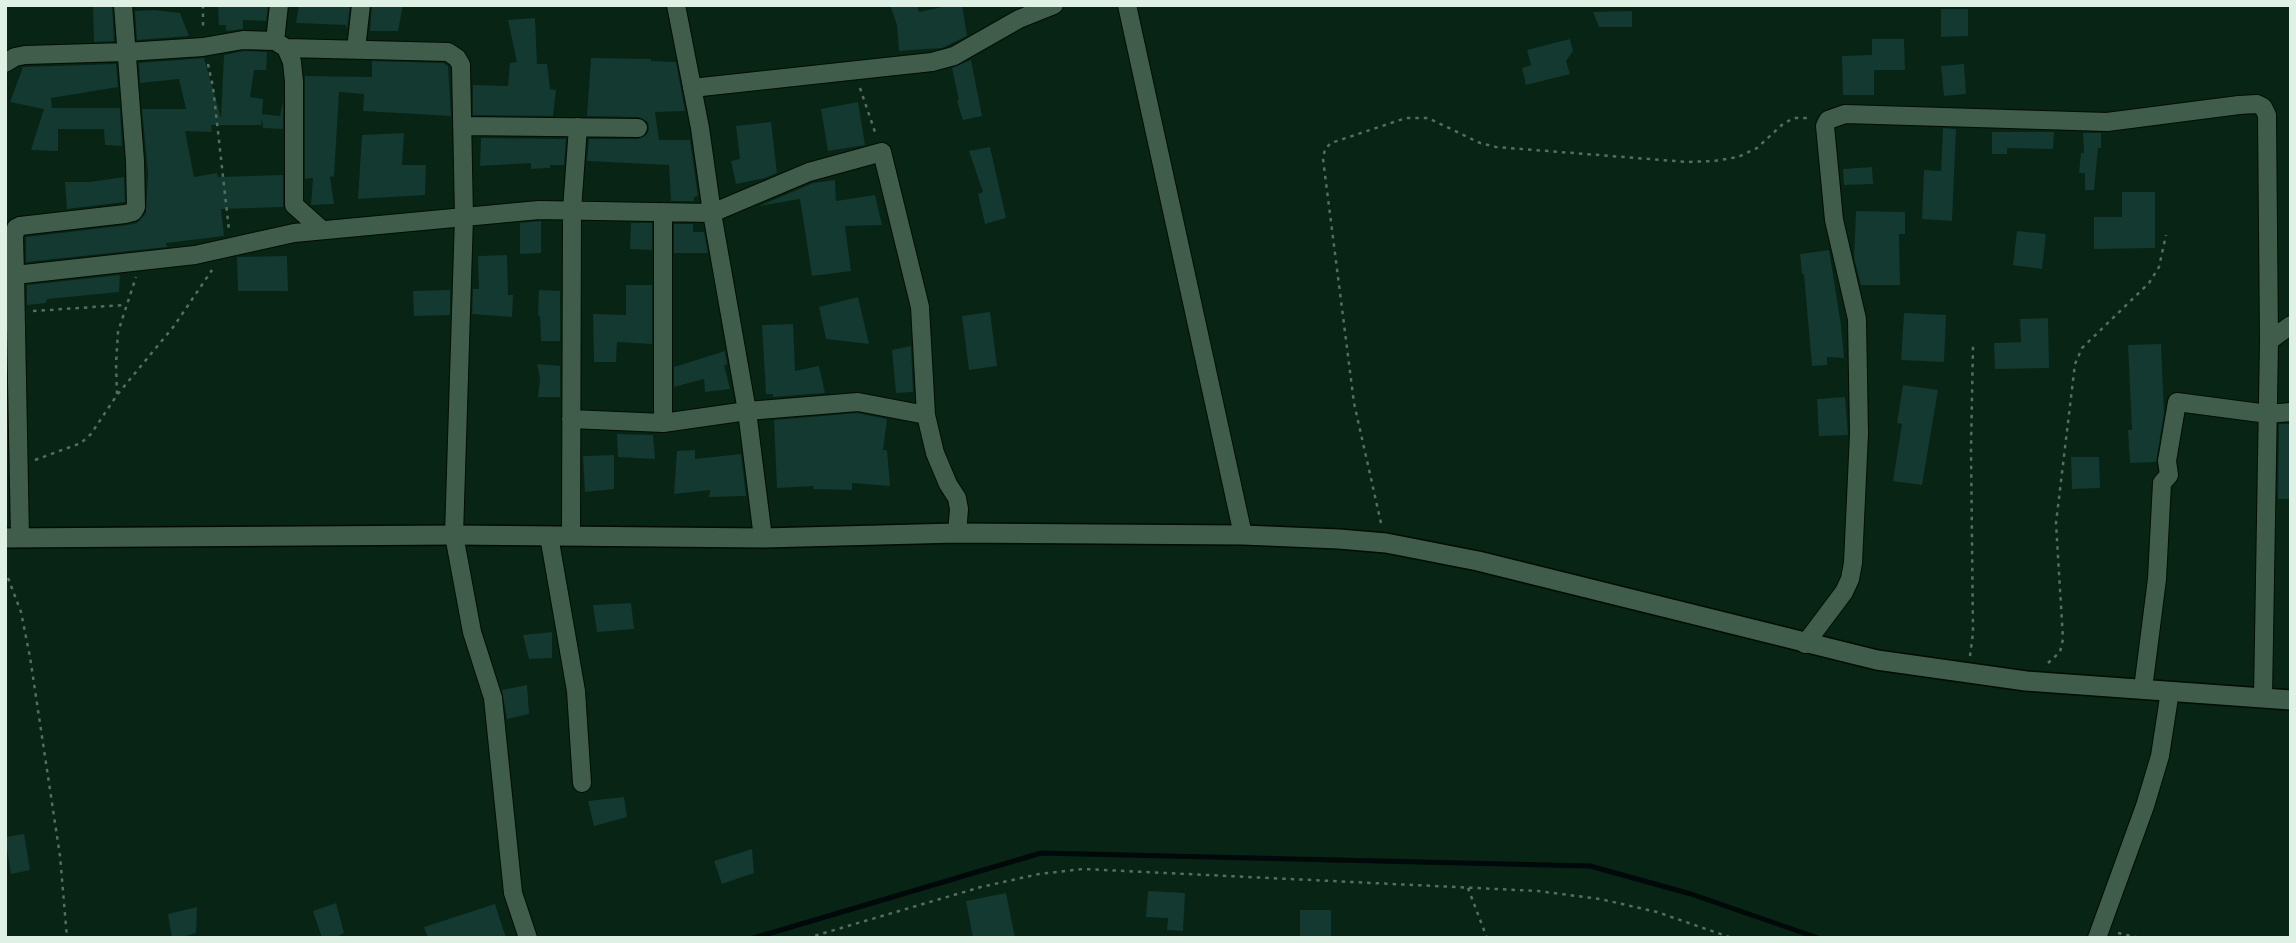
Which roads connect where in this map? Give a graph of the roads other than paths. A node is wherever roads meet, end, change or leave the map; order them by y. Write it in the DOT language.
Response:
graph roads {
  1 [pos="123,5"];
  2 [pos="279,5"];
  3 [pos="361,5"];
  4 [pos="676,5"];
  5 [pos="1054,5"];
  6 [pos="1127,5"];
  7 [pos="281,44"];
  8 [pos="356,49"];
  9 [pos="126,52"];
  10 [pos="5,63"];
  11 [pos="692,88"];
  12 [pos="462,126"];
  13 [pos="578,127"];
  14 [pos="638,128"];
  15 [pos="572,211"];
  16 [pos="663,212"];
  17 [pos="712,214"];
  18 [pos="464,217"];
  19 [pos="322,230"];
  20 [pos="15,275"];
  21 [pos="2291,325"];
  22 [pos="2269,341"];
  23 [pos="747,411"];
  24 [pos="2291,412"];
  25 [pos="2267,414"];
  26 [pos="926,415"];
  27 [pos="571,419"];
  28 [pos="663,423"];
  29 [pos="957,533"];
  30 [pos="454,535"];
  31 [pos="1243,535"];
  32 [pos="549,536"];
  33 [pos="571,536"];
  34 [pos="13,538"];
  35 [pos="763,538"];
  36 [pos="1805,644"];
  37 [pos="2143,689"];
  38 [pos="2170,691"];
  39 [pos="2263,697"];
  40 [pos="2291,700"];
  41 [pos="582,783"];
  42 [pos="2099,933"];
  43 [pos="528,938"];
  1 -- 9 [label="street"];
  2 -- 7 [label="street"];
  3 -- 8 [label="street"];
  4 -- 11 [label="street"];
  5 -- 11 [label="street"];
  6 -- 31 [label="street"];
  7 -- 8 [label="street"];
  7 -- 9 [label="street"];
  7 -- 19 [label="street"];
  8 -- 12 [label="street"];
  9 -- 10 [label="street"];
  9 -- 20 [label="street"];
  11 -- 17 [label="street"];
  12 -- 13 [label="street"];
  12 -- 18 [label="street"];
  13 -- 14 [label="street"];
  13 -- 15 [label="street"];
  15 -- 16 [label="street"];
  15 -- 18 [label="street"];
  15 -- 27 [label="street"];
  16 -- 17 [label="street"];
  16 -- 28 [label="street"];
  17 -- 23 [label="street"];
  17 -- 26 [label="street"];
  18 -- 19 [label="street"];
  18 -- 30 [label="street"];
  19 -- 20 [label="street"];
  20 -- 34 [label="street"];
  21 -- 22 [label="street"];
  22 -- 25 [label="street"];
  22 -- 36 [label="street"];
  23 -- 26 [label="street"];
  23 -- 28 [label="street"];
  23 -- 35 [label="street"];
  24 -- 25 [label="street"];
  25 -- 37 [label="street"];
  25 -- 39 [label="street"];
  26 -- 29 [label="street"];
  27 -- 28 [label="street"];
  27 -- 33 [label="street"];
  29 -- 31 [label="street"];
  29 -- 35 [label="street"];
  30 -- 32 [label="street"];
  30 -- 34 [label="street"];
  30 -- 43 [label="street"];
  31 -- 36 [label="street"];
  32 -- 33 [label="street"];
  32 -- 41 [label="street"];
  33 -- 35 [label="street"];
  36 -- 37 [label="street"];
  37 -- 38 [label="street"];
  38 -- 39 [label="street"];
  38 -- 42 [label="street"];
  39 -- 40 [label="street"];
}
